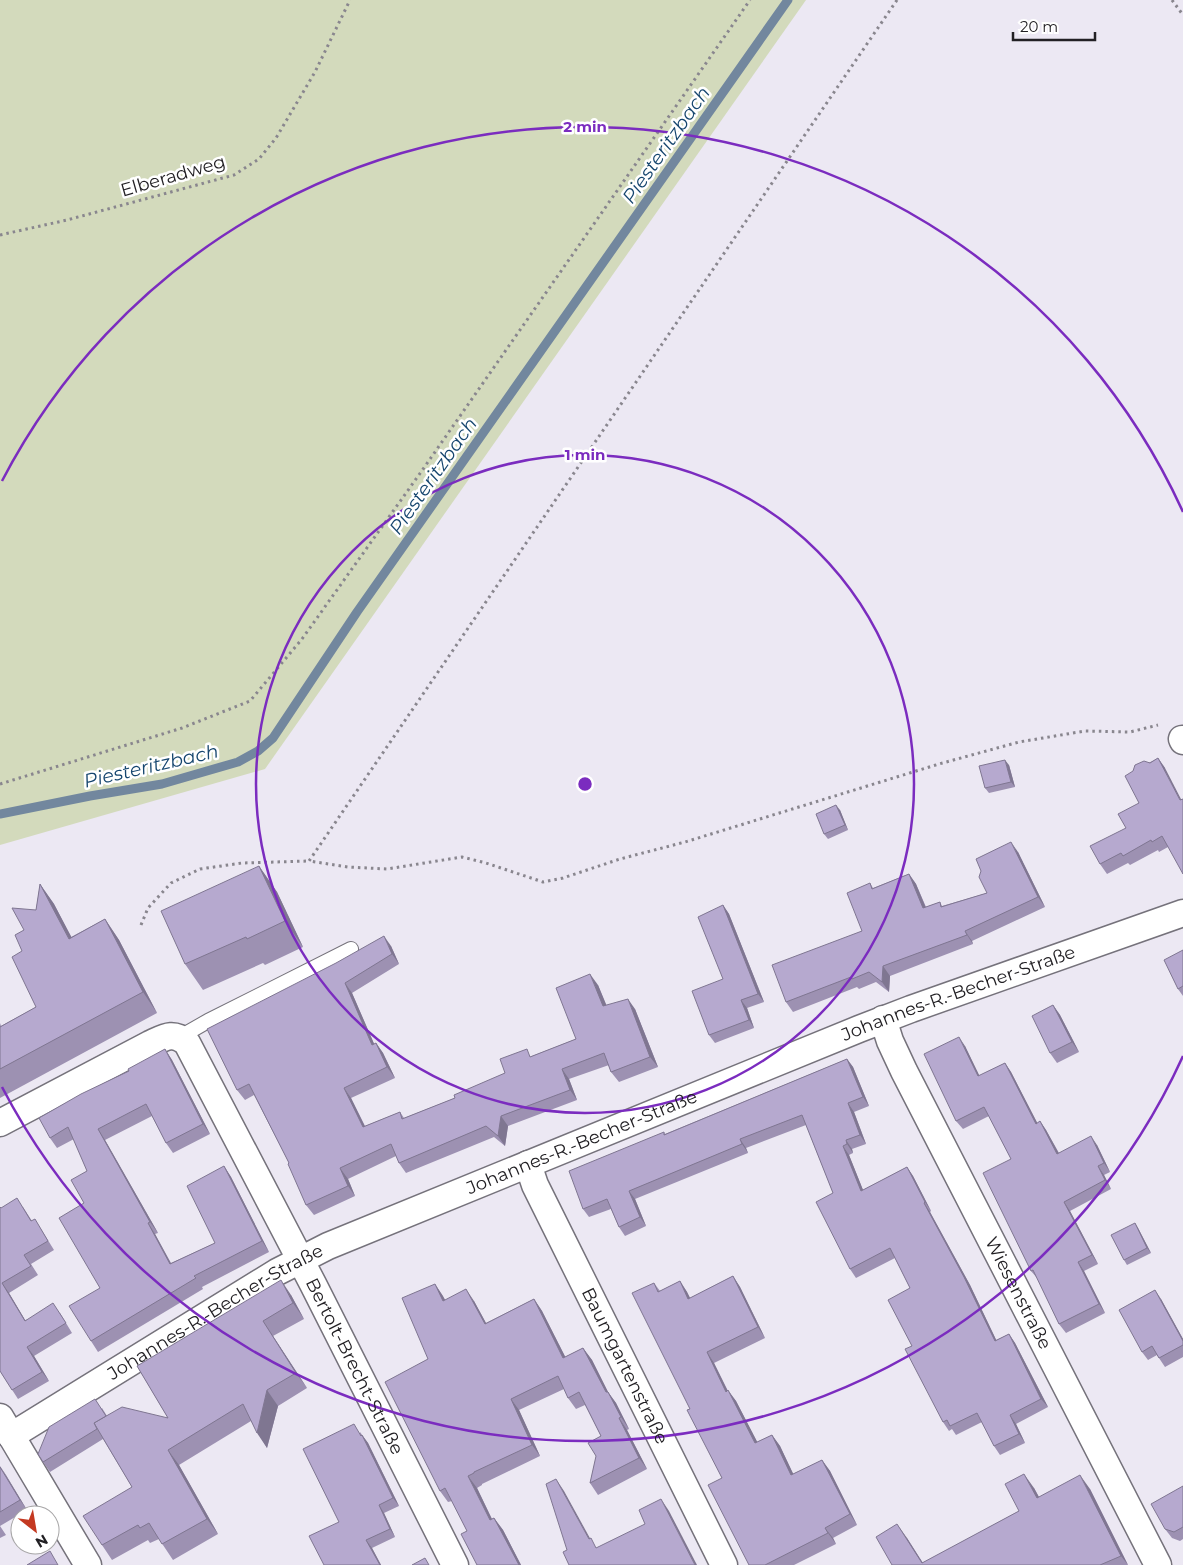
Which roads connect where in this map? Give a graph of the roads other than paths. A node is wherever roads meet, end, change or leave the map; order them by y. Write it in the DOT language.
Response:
graph roads {
  1 [pos="1183,913"];
  2 [pos="351,949"];
  3 [pos="883,1019"];
  4 [pos="180,1037"];
  5 [pos="0,1123"];
  6 [pos="528,1164"];
  7 [pos="300,1260"];
  8 [pos="6,1427"];
  9 [pos="88,1565"];
  10 [pos="455,1565"];
  11 [pos="724,1565"];
  12 [pos="1158,1565"];
  1 -- 3 [label="street, Johannes-R.-Becher-Straße"];
  2 -- 4 [label="lane"];
  3 -- 6 [label="street, Johannes-R.-Becher-Straße"];
  3 -- 12 [label="street, Wiesenstraße"];
  4 -- 5 [label="street"];
  4 -- 7 [label="street, Bertolt-Brecht-Straße"];
  6 -- 7 [label="street, Johannes-R.-Becher-Straße"];
  6 -- 11 [label="street, Baumgartenstraße"];
  7 -- 8 [label="street, Johannes-R.-Becher-Straße"];
  7 -- 10 [label="street, Bertolt-Brecht-Straße"];
  8 -- 9 [label="street"];
}
